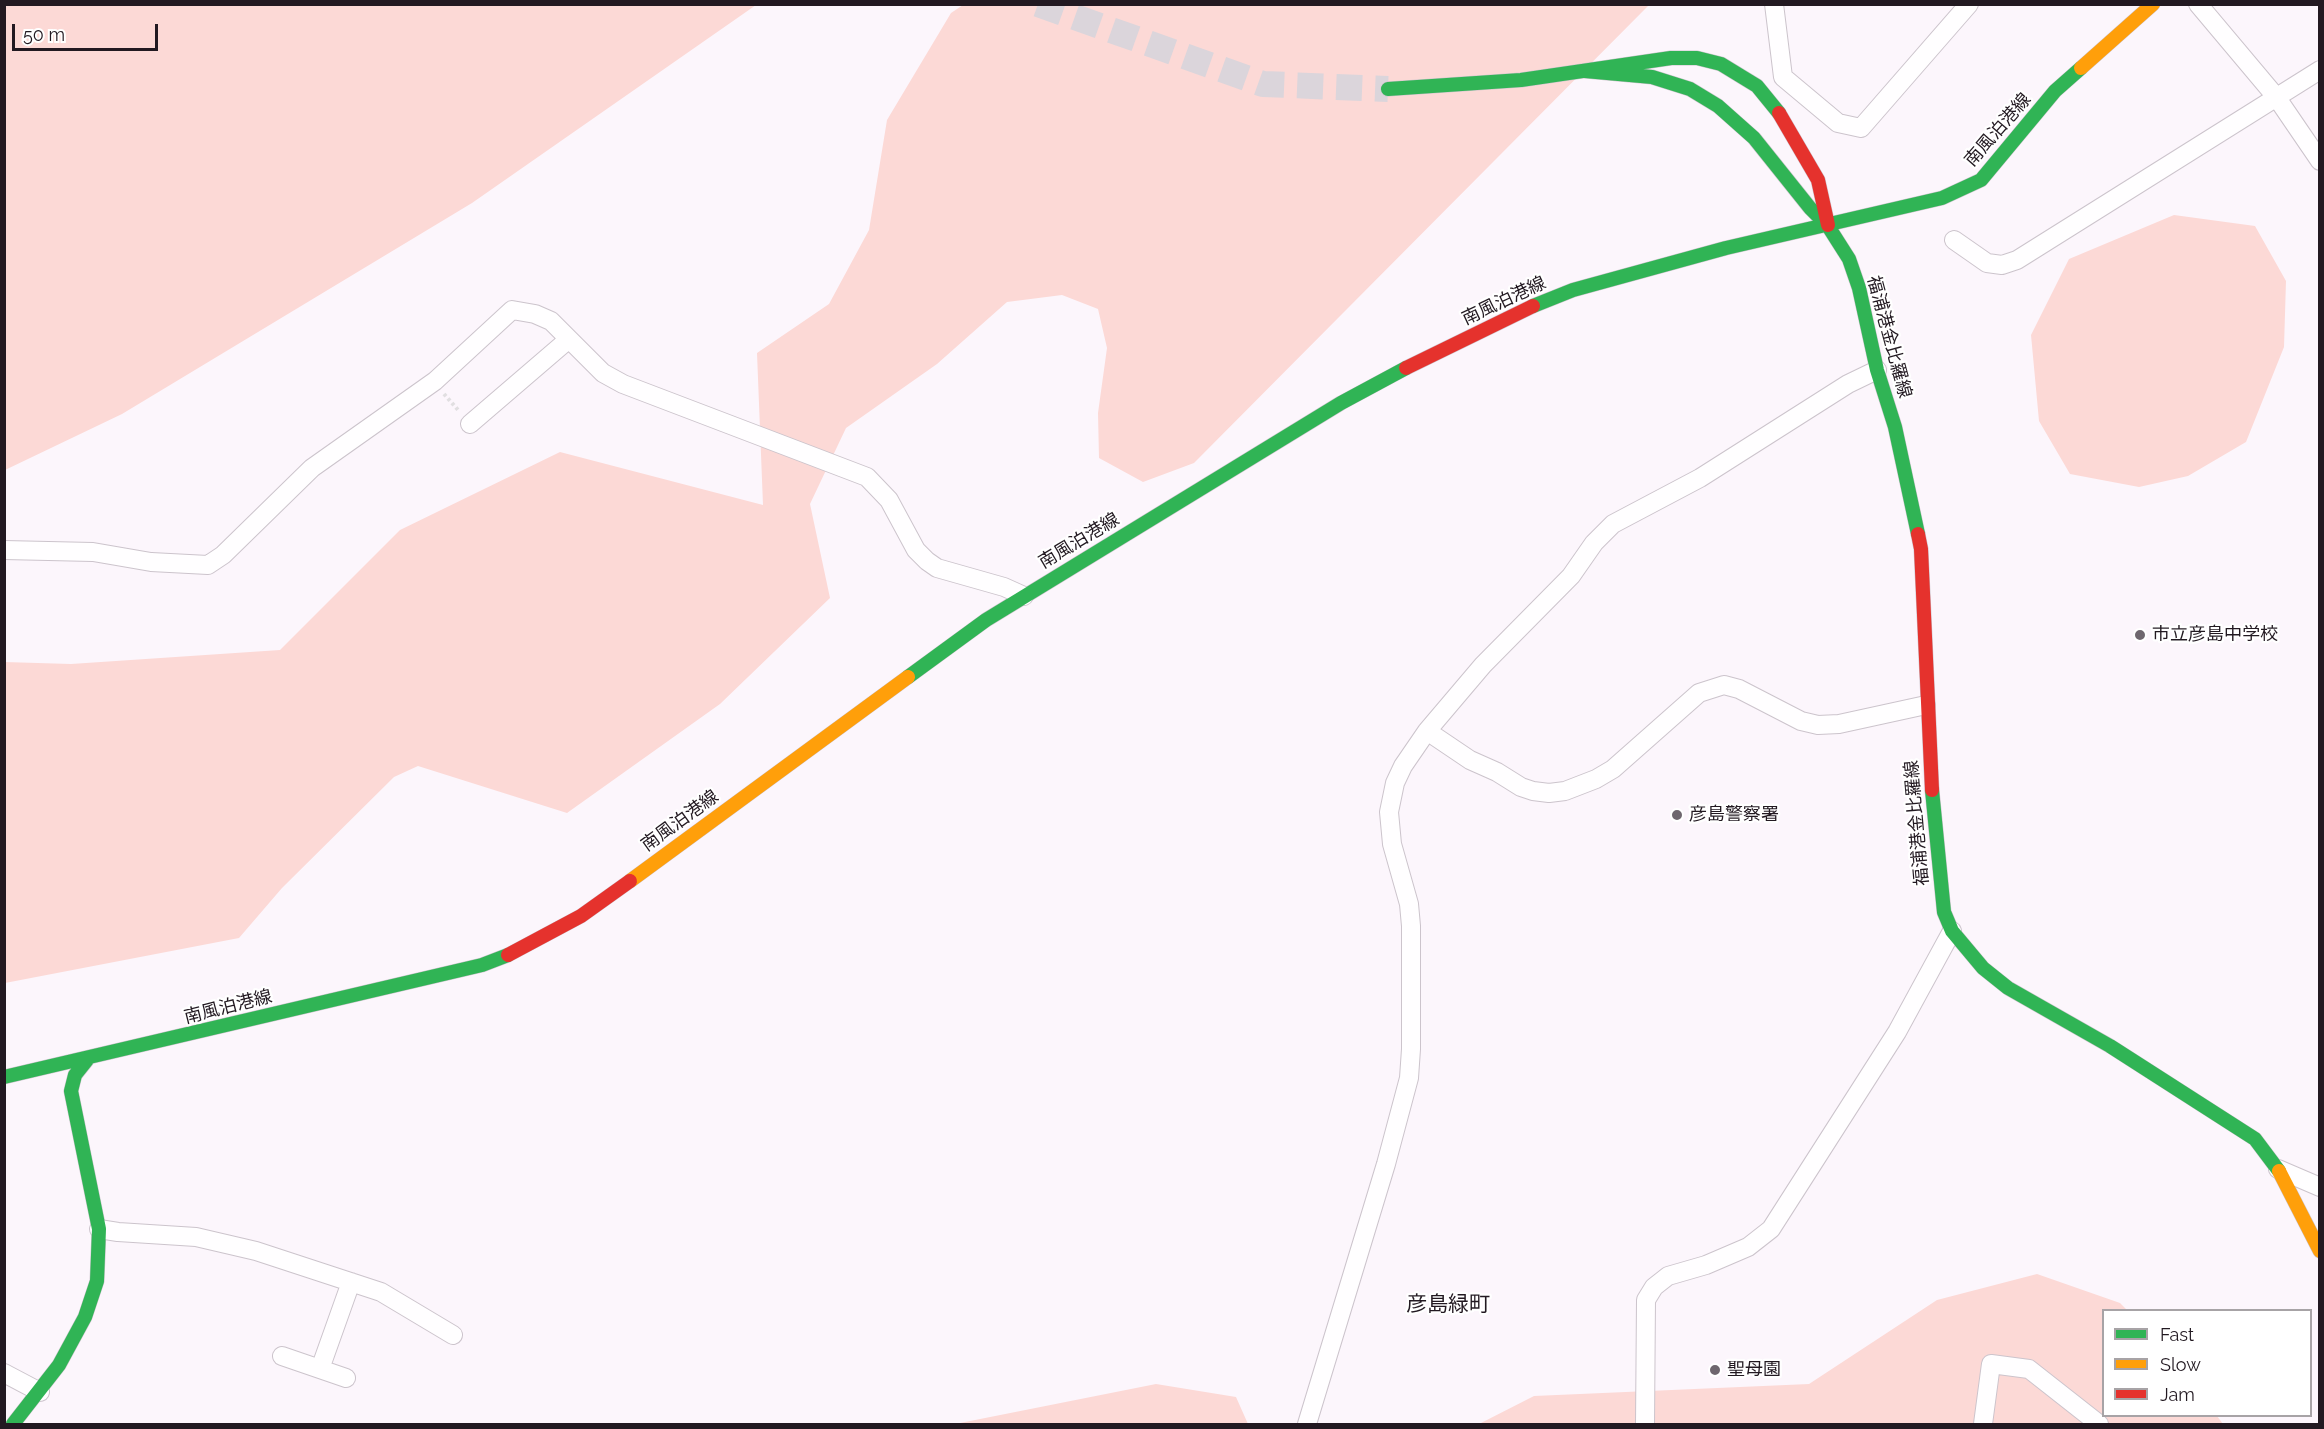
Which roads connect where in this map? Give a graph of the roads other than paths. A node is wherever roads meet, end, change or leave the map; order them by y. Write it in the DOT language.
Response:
graph roads {
  1 [pos="1774,4"];
  2 [pos="1969,4"];
  3 [pos="2153,4"];
  4 [pos="2198,4"];
  5 [pos="2319,70"];
  6 [pos="1586,71"];
  7 [pos="1388,89"];
  8 [pos="2277,98"];
  9 [pos="2319,161"];
  10 [pos="1828,226"];
  11 [pos="1954,240"];
  12 [pos="569,339"];
  13 [pos="1877,370"];
  14 [pos="470,424"];
  15 [pos="4,550"];
  16 [pos="1024,596"];
  17 [pos="1926,705"];
  18 [pos="1427,731"];
  19 [pos="1952,931"];
  20 [pos="87,1060"];
  21 [pos="4,1077"];
  22 [pos="2278,1169"];
  23 [pos="2319,1187"];
  24 [pos="99,1228"];
  25 [pos="2319,1251"];
  26 [pos="351,1282"];
  27 [pos="453,1335"];
  28 [pos="282,1356"];
  29 [pos="320,1369"];
  30 [pos="4,1373"];
  31 [pos="346,1378"];
  32 [pos="40,1392"];
  33 [pos="2092,1422"];
  34 [pos="13,1425"];
  35 [pos="1307,1425"];
  36 [pos="1645,1425"];
  37 [pos="1983,1425"];
  1 -- 2 [label="street"];
  3 -- 10 [label="main road, 南風泊港線"];
  4 -- 8 [label="street"];
  5 -- 8 [label="street"];
  6 -- 7 [label="main road, 福浦港金比羅線"];
  6 -- 10 [label="main road, 福浦港金比羅線"];
  6 -- 10 [label="main road, 福浦港金比羅線"];
  8 -- 9 [label="street"];
  8 -- 11 [label="street"];
  10 -- 13 [label="main road, 福浦港金比羅線"];
  10 -- 16 [label="main road, 南風泊港線"];
  12 -- 14 [label="street"];
  12 -- 15 [label="street"];
  12 -- 16 [label="street"];
  13 -- 17 [label="main road, 福浦港金比羅線"];
  13 -- 18 [label="street"];
  16 -- 20 [label="main road, 南風泊港線"];
  17 -- 18 [label="street"];
  17 -- 19 [label="main road, 福浦港金比羅線"];
  18 -- 35 [label="street"];
  19 -- 22 [label="main road, 福浦港金比羅線"];
  19 -- 36 [label="street"];
  20 -- 21 [label="main road, 南風泊港線"];
  20 -- 24 [label="main road"];
  22 -- 23 [label="street"];
  22 -- 25 [label="main road, 福浦港金比羅線"];
  24 -- 26 [label="street"];
  24 -- 32 [label="main road"];
  26 -- 27 [label="street"];
  26 -- 29 [label="street"];
  28 -- 29 [label="street"];
  29 -- 31 [label="street"];
  30 -- 32 [label="street"];
  32 -- 34 [label="main road"];
  33 -- 37 [label="street"];
}
